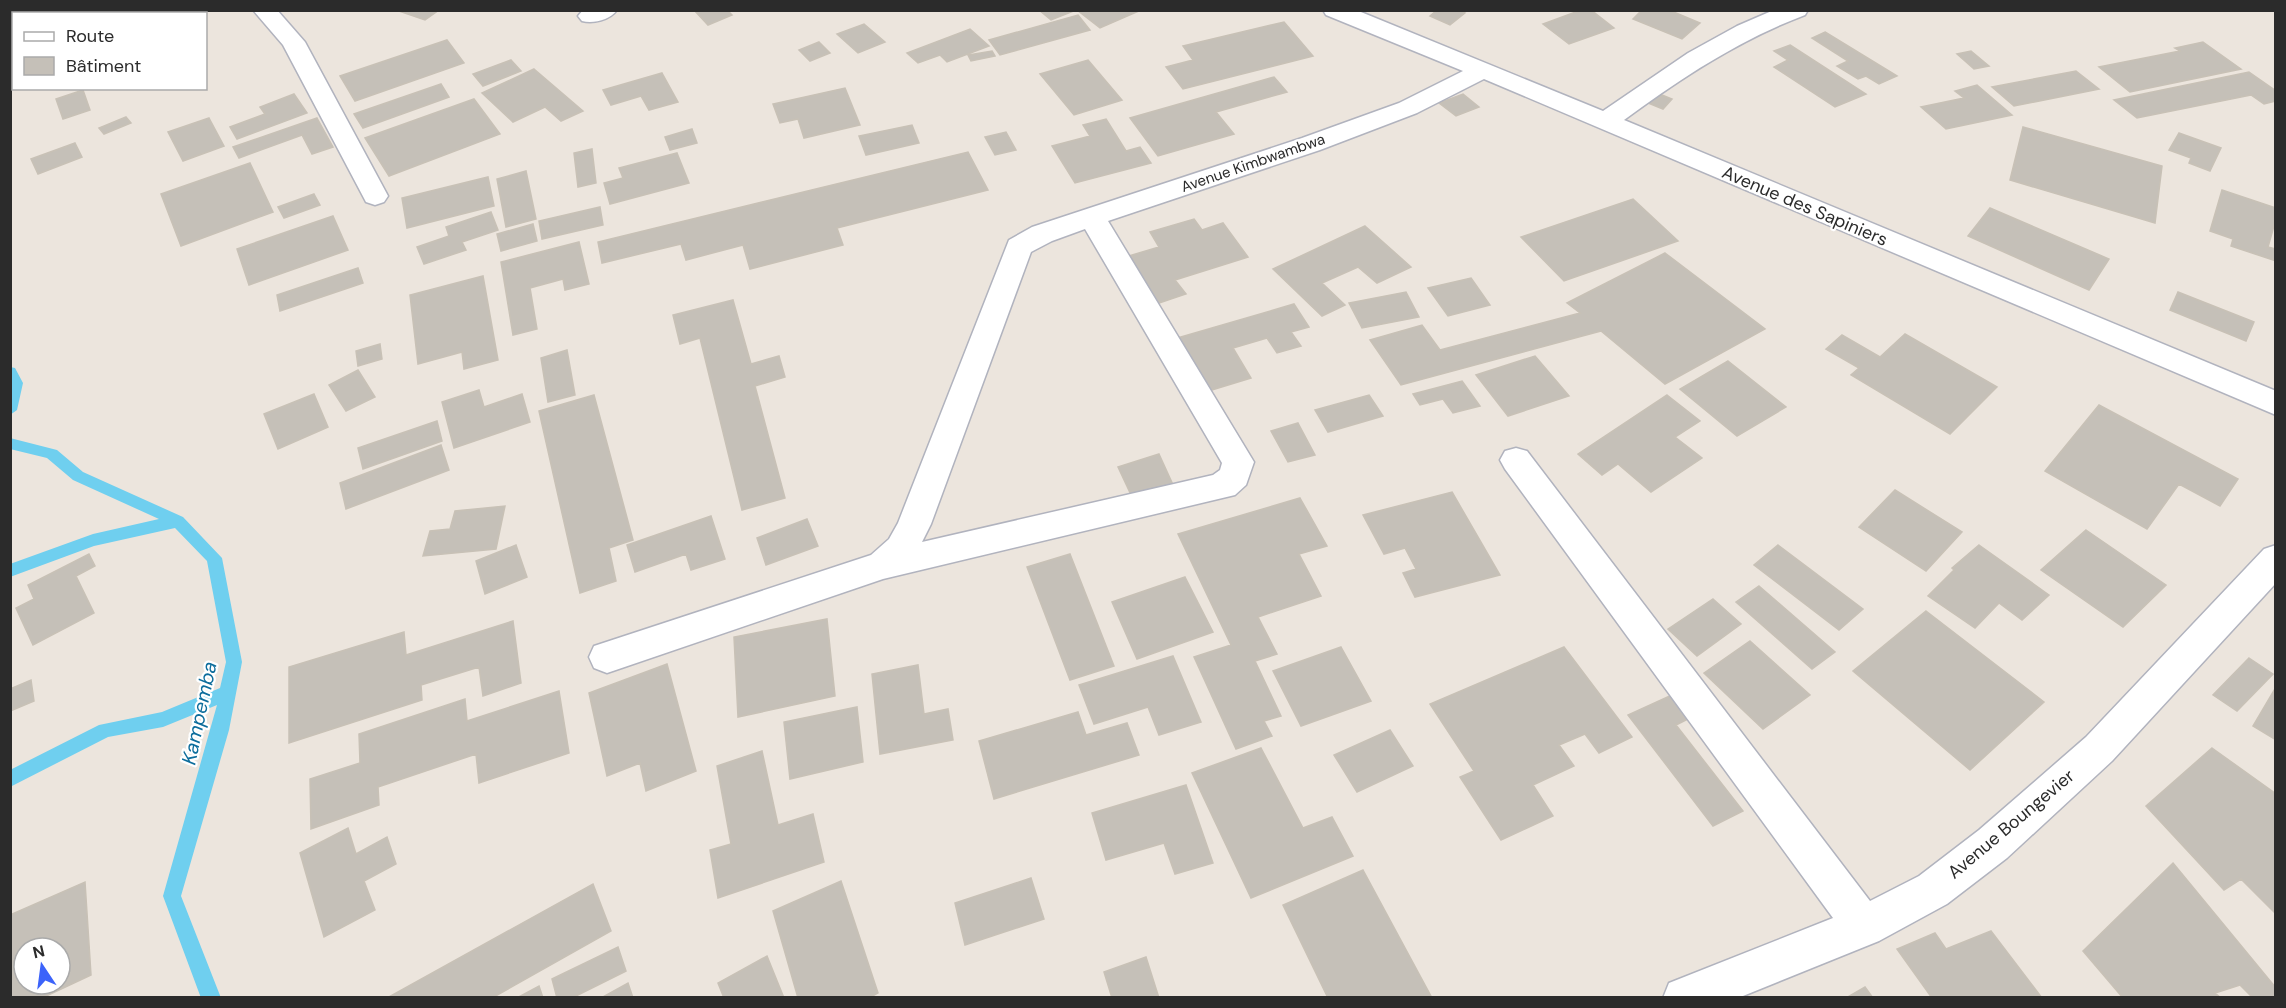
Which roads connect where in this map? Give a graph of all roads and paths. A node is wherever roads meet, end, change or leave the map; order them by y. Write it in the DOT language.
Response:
graph roads {
  1 [pos="264,10"];
  2 [pos="1334,10"];
  3 [pos="1797,10"];
  4 [pos="1483,70"];
  5 [pos="1604,122"];
  6 [pos="375,196"];
  7 [pos="1092,218"];
  8 [pos="2276,404"];
  9 [pos="1516,460"];
  10 [pos="2276,559"];
  11 [pos="883,565"];
  12 [pos="607,657"];
  13 [pos="1864,926"];
  14 [pos="1684,998"];
  1 -- 6 [label="street"];
  2 -- 4 [label="street, Avenue des Sapiniers"];
  3 -- 5 [label="street"];
  4 -- 5 [label="street, Avenue des Sapiniers"];
  4 -- 7 [label="street, Avenue Kimbwambwa"];
  5 -- 8 [label="street, Avenue des Sapiniers"];
  7 -- 11 [label="street, Avenue Kimbwambwa"];
  7 -- 11 [label="street"];
  9 -- 13 [label="street"];
  10 -- 13 [label="street, Avenue Boungevier"];
  11 -- 12 [label="street"];
  13 -- 14 [label="street, Avenue Boungevier"];
}
